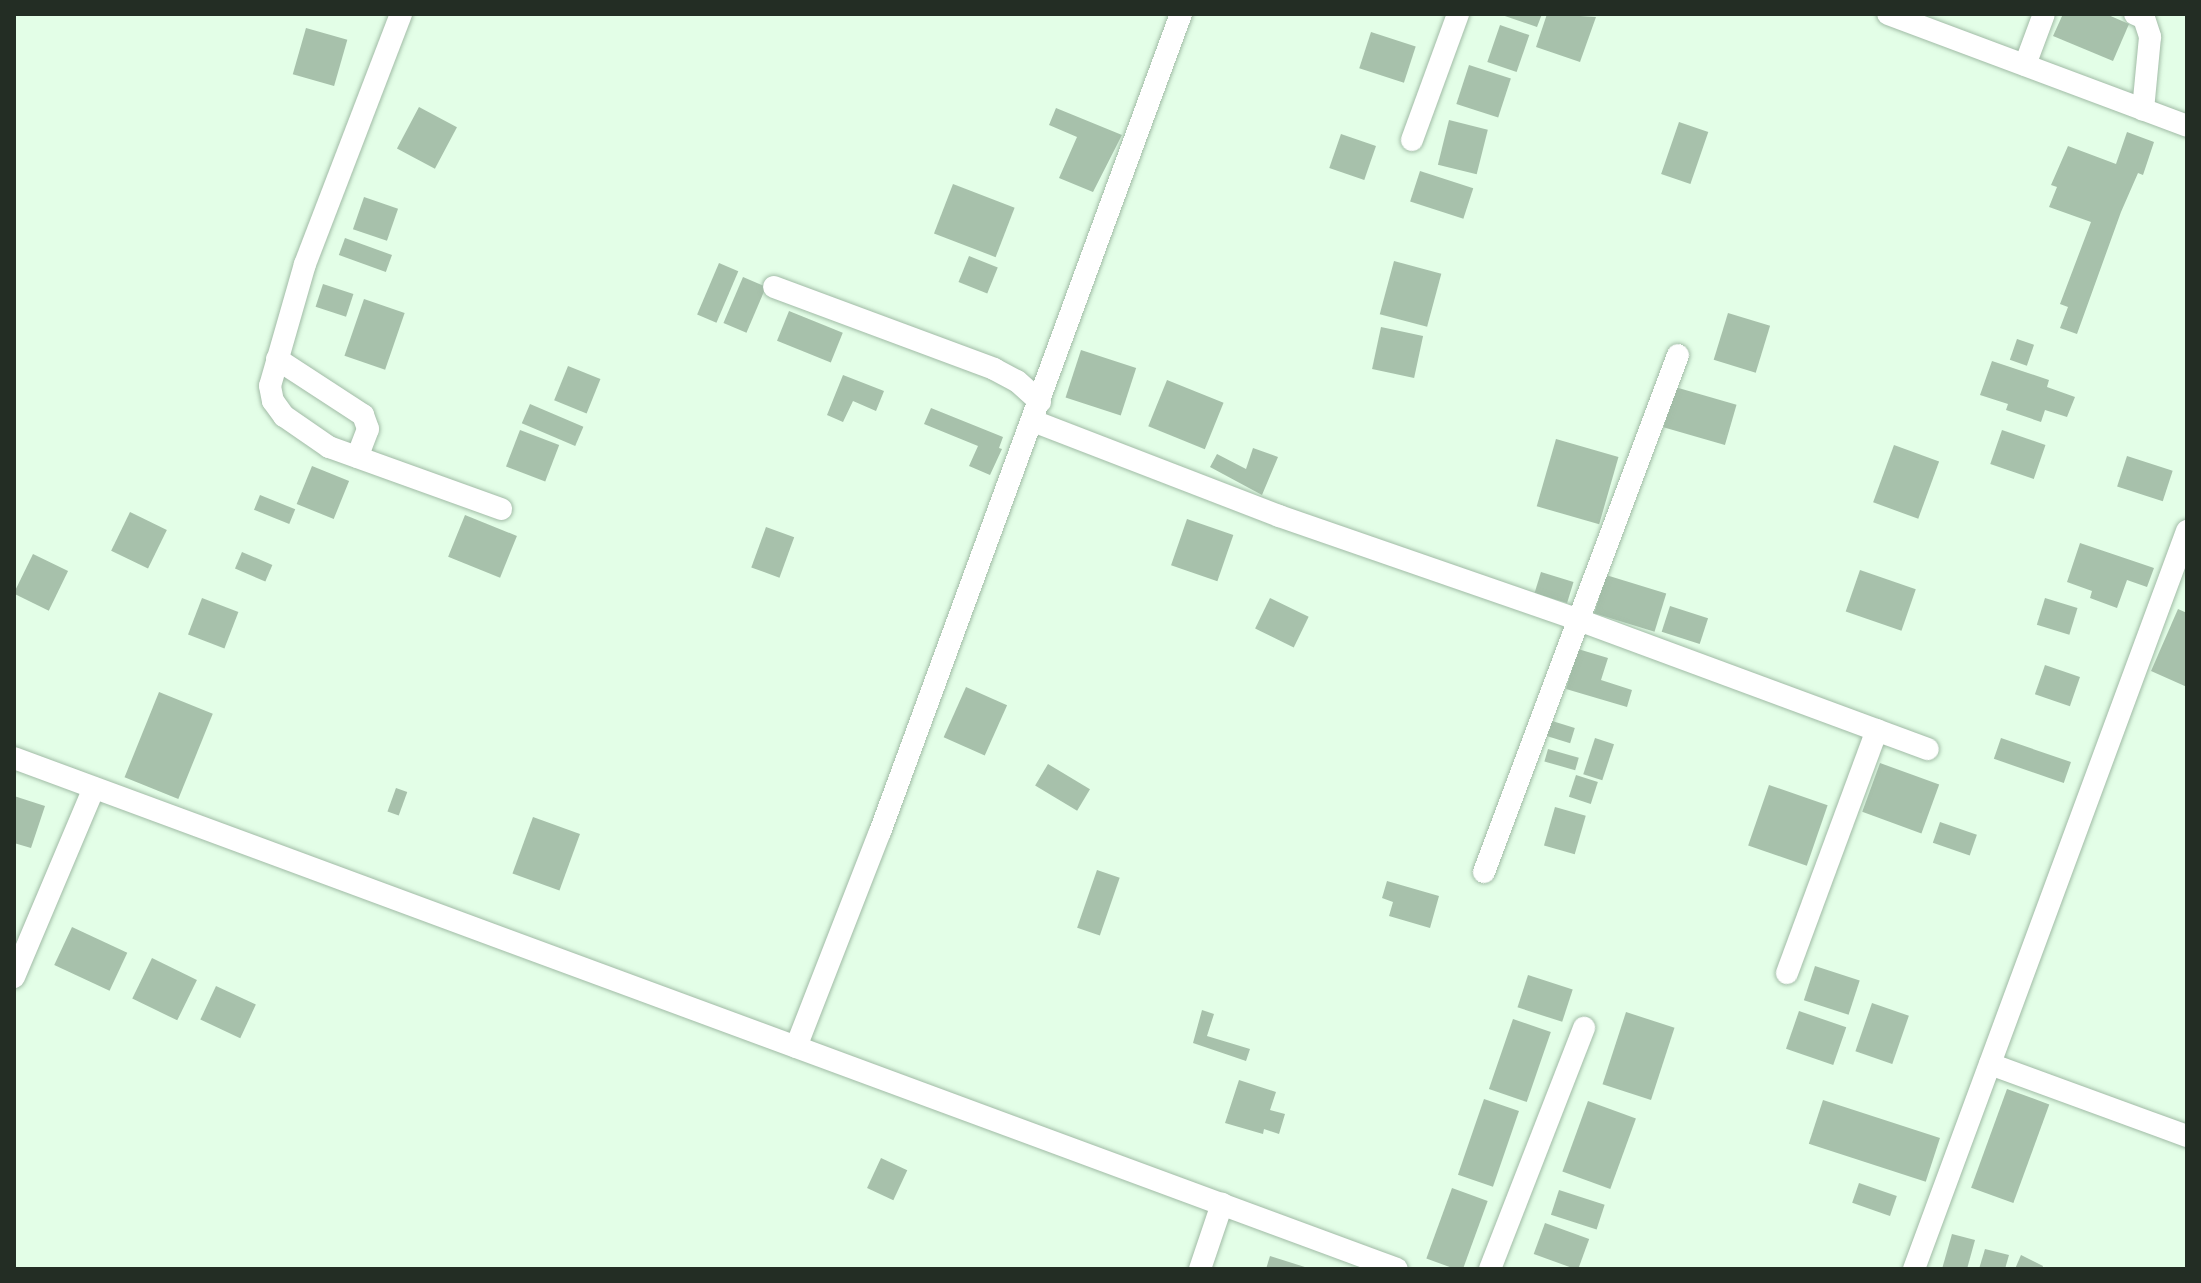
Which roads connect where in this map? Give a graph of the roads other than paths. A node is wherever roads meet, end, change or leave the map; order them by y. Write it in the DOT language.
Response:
graph roads {
  1 [pos="401,14"];
  2 [pos="1181,14"];
  3 [pos="1458,14"];
  4 [pos="1888,14"];
  5 [pos="2044,14"];
  6 [pos="2135,14"];
  7 [pos="2025,65"];
  8 [pos="2143,110"];
  9 [pos="2187,126"];
  10 [pos="1412,140"];
  11 [pos="774,287"];
  12 [pos="1678,355"];
  13 [pos="277,359"];
  14 [pos="1037,412"];
  15 [pos="357,457"];
  16 [pos="501,509"];
  17 [pos="2187,531"];
  18 [pos="1576,619"];
  19 [pos="1877,730"];
  20 [pos="1928,749"];
  21 [pos="14,758"];
  22 [pos="94,788"];
  23 [pos="1484,872"];
  24 [pos="1787,973"];
  25 [pos="14,977"];
  26 [pos="1584,1028"];
  27 [pos="796,1047"];
  28 [pos="1990,1064"];
  29 [pos="2187,1136"];
  30 [pos="1222,1204"];
  31 [pos="1200,1269"];
  32 [pos="1397,1269"];
  33 [pos="1490,1269"];
  34 [pos="1914,1269"];
  1 -- 13 [label="street"];
  2 -- 14 [label="street"];
  3 -- 10 [label="street"];
  4 -- 7 [label="street"];
  5 -- 7 [label="street"];
  6 -- 8 [label="street"];
  7 -- 8 [label="street"];
  8 -- 9 [label="street"];
  11 -- 14 [label="street"];
  12 -- 18 [label="street"];
  13 -- 15 [label="street"];
  13 -- 15 [label="street"];
  14 -- 18 [label="street"];
  14 -- 27 [label="street"];
  15 -- 16 [label="street"];
  17 -- 28 [label="street"];
  18 -- 19 [label="street"];
  18 -- 23 [label="street"];
  19 -- 20 [label="street"];
  19 -- 24 [label="street"];
  21 -- 22 [label="street"];
  22 -- 25 [label="street"];
  22 -- 27 [label="street"];
  26 -- 33 [label="street"];
  27 -- 30 [label="street"];
  28 -- 29 [label="street"];
  28 -- 34 [label="street"];
  30 -- 31 [label="street"];
  30 -- 32 [label="street"];
}
